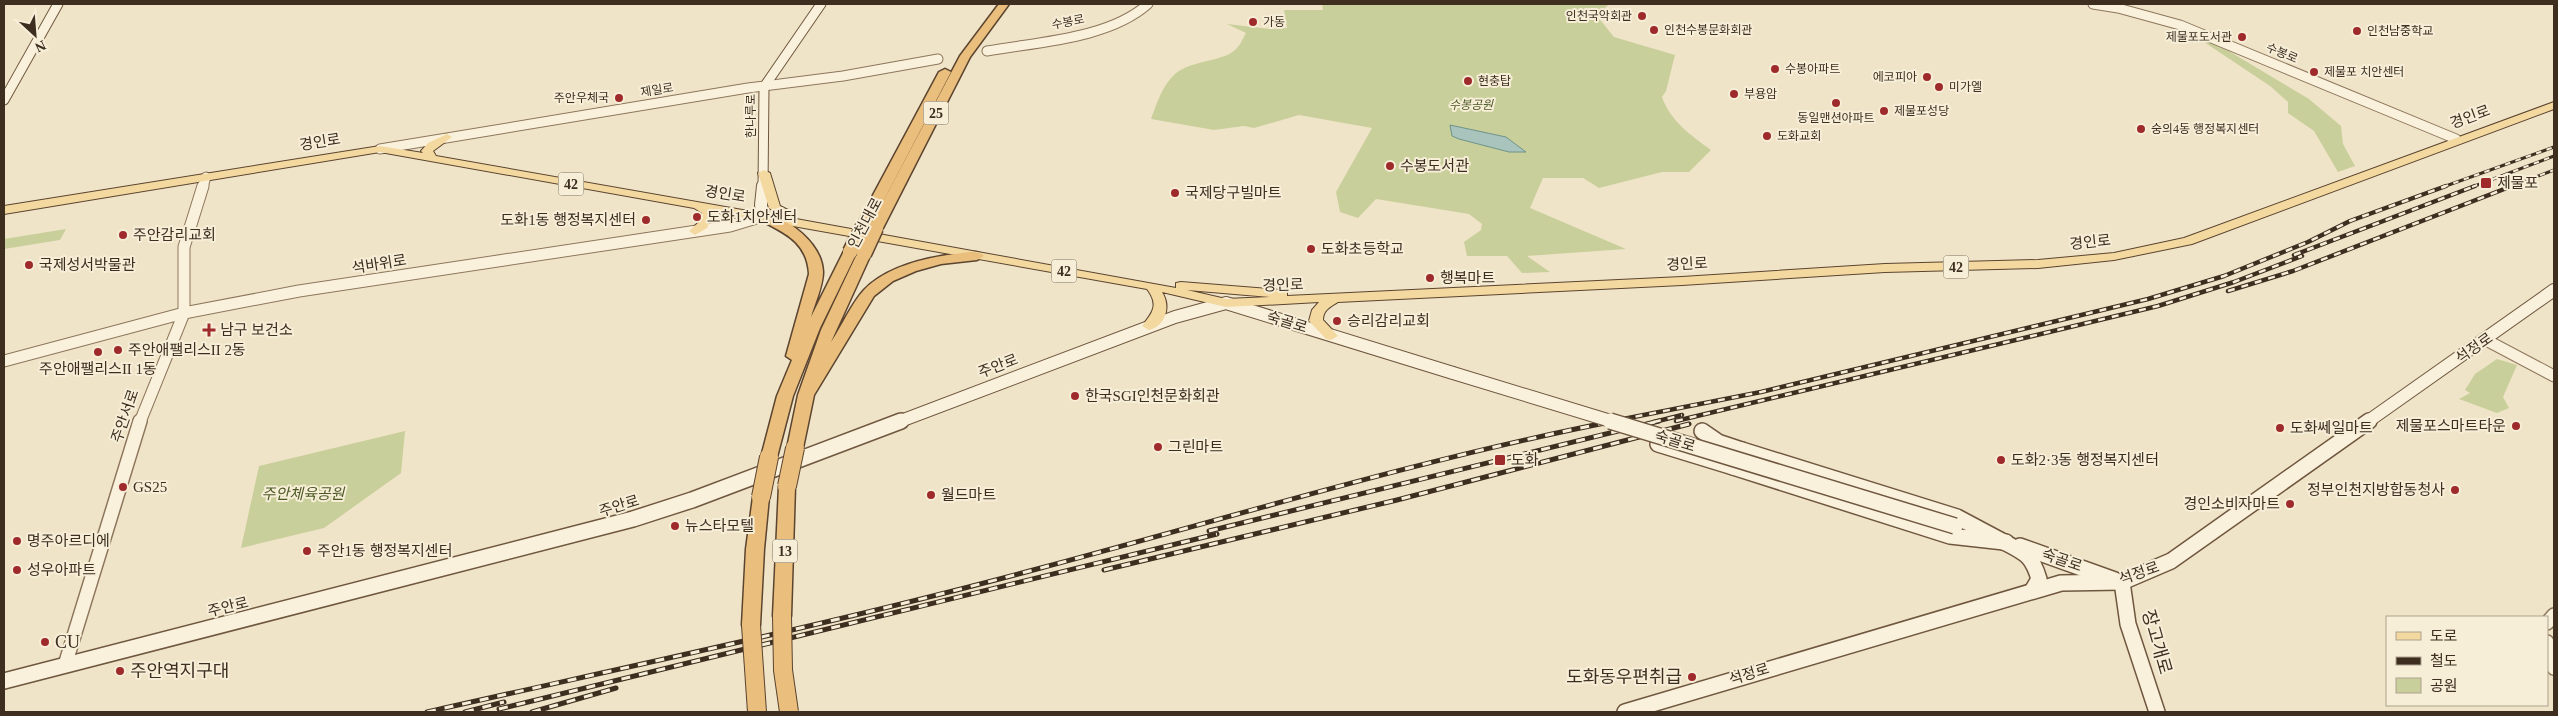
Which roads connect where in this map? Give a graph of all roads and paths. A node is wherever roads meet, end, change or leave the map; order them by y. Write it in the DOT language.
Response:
graph roads {
  1 [pos="58,4"];
  2 [pos="821,4"];
  3 [pos="993,4"];
  4 [pos="1004,4"];
  5 [pos="1148,4"];
  6 [pos="2094,4"];
  7 [pos="2120,6"];
  8 [pos="987,51"];
  9 [pos="938,59"];
  10 [pos="764,87"];
  11 [pos="4,100"];
  12 [pos="2554,105"];
  13 [pos="447,137"];
  14 [pos="2456,140"];
  15 [pos="380,149"];
  16 [pos="433,159"];
  17 [pos="764,174"];
  18 [pos="206,177"];
  19 [pos="698,206"];
  20 [pos="4,210"];
  21 [pos="763,216"];
  22 [pos="806,224"];
  23 [pos="870,227"];
  24 [pos="695,231"];
  25 [pos="857,253"];
  26 [pos="977,256"];
  27 [pos="1151,286"];
  28 [pos="2554,290"];
  29 [pos="1332,299"];
  30 [pos="1226,303"];
  31 [pos="184,313"];
  32 [pos="1149,326"];
  33 [pos="1331,336"];
  34 [pos="2486,340"];
  35 [pos="4,361"];
  36 [pos="2554,376"];
  37 [pos="806,394"];
  38 [pos="785,396"];
  39 [pos="1702,431"];
  40 [pos="1658,444"];
  41 [pos="1742,450"];
  42 [pos="1733,467"];
  43 [pos="2006,542"];
  44 [pos="2122,582"];
  45 [pos="2032,591"];
  46 [pos="2548,646"];
  47 [pos="66,665"];
  48 [pos="2554,668"];
  49 [pos="4,681"];
  50 [pos="757,712"];
  51 [pos="789,712"];
  52 [pos="1625,712"];
  53 [pos="2157,712"];
  1 -- 11 [label="main road"];
  2 -- 10 [label="main road, 한나루로"];
  3 -- 23 [label="highway, 인천대로 / 25"];
  4 -- 23 [label="highway, 인천대로 / 25"];
  5 -- 8 [label="street, 수봉로"];
  6 -- 7 [label="street, 수봉로"];
  7 -- 14 [label="street, 수봉로"];
  9 -- 10 [label="street, 제일로"];
  10 -- 13 [label="street, 제일로"];
  10 -- 17 [label="main road, 한나루로"];
  12 -- 14 [label="main road, 경인로 / 42"];
  13 -- 15 [label="street, 제일로"];
  13 -- 16 [label="main road"];
  14 -- 29 [label="main road, 경인로 / 42"];
  15 -- 16 [label="main road, 경인로 / 42"];
  15 -- 18 [label="main road, 경인로 / 42"];
  16 -- 19 [label="main road, 경인로 / 42"];
  17 -- 21 [label="main road, 한나루로"];
  17 -- 22 [label="main road"];
  18 -- 20 [label="main road, 경인로 / 42"];
  18 -- 31 [label="street, 주안서로"];
  19 -- 21 [label="main road, 경인로 / 42"];
  19 -- 24 [label="main road"];
  21 -- 22 [label="main road, 경인로 / 42"];
  21 -- 24 [label="street, 석바위로"];
  21 -- 38 [label="highway"];
  22 -- 26 [label="main road, 경인로 / 42"];
  23 -- 25 [label="highway, 인천대로 / 25, bridge"];
  24 -- 31 [label="street, 석바위로"];
  25 -- 37 [label="highway, 인천대로 / 25"];
  25 -- 38 [label="highway, 인천대로 / 25"];
  26 -- 27 [label="main road, 경인로 / 42"];
  26 -- 37 [label="highway"];
  27 -- 29 [label="main road"];
  27 -- 30 [label="main road, 경인로 / 42"];
  27 -- 32 [label="main road"];
  28 -- 34 [label="main road, 석정로"];
  29 -- 30 [label="main road, 경인로 / 42"];
  29 -- 33 [label="main road"];
  30 -- 32 [label="main road, 주안로"];
  30 -- 33 [label="main road, 숙골로"];
  31 -- 35 [label="street, 석바위로"];
  31 -- 47 [label="street, 주안서로"];
  32 -- 47 [label="main road, 주안로"];
  33 -- 43 [label="main road, 숙골로, bridge"];
  34 -- 36 [label="street"];
  34 -- 44 [label="main road, 석정로"];
  37 -- 51 [label="highway, 인천대로 / 13, bridge"];
  38 -- 50 [label="highway, 인천대로 / 13, bridge"];
  39 -- 41 [label="main road"];
  40 -- 42 [label="main road"];
  41 -- 42 [label="main road"];
  41 -- 43 [label="main road"];
  42 -- 43 [label="main road"];
  43 -- 44 [label="main road, 숙골로"];
  43 -- 45 [label="main road"];
  44 -- 45 [label="main road, 석정로"];
  44 -- 53 [label="main road, 장고개로"];
  45 -- 52 [label="main road, 석정로"];
  46 -- 48 [label="street"];
  47 -- 49 [label="main road, 주안로"];
}
